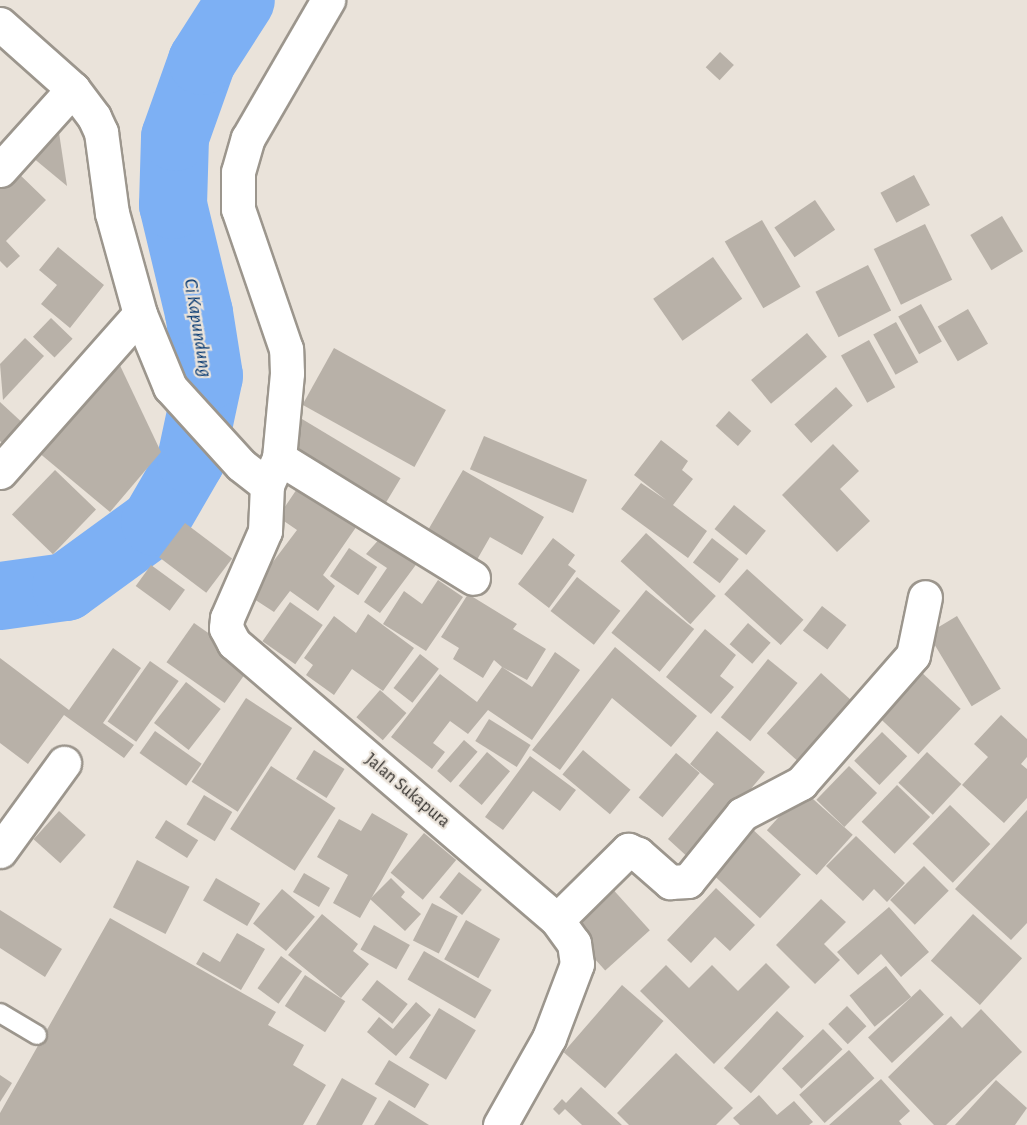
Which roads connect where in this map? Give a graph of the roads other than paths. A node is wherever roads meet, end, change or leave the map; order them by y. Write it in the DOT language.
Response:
graph roads {
  1 [pos="328,0"];
  2 [pos="0,24"];
  3 [pos="74,89"];
  4 [pos="0,170"];
  5 [pos="140,314"];
  6 [pos="262,470"];
  7 [pos="0,472"];
  8 [pos="473,578"];
  9 [pos="925,597"];
  10 [pos="64,763"];
  11 [pos="0,851"];
  12 [pos="557,920"];
  13 [pos="0,1013"];
  14 [pos="37,1035"];
  15 [pos="500,1125"];
  1 -- 6 [label="street, Jalan Sukapura"];
  2 -- 3 [label="street"];
  3 -- 4 [label="street"];
  3 -- 5 [label="street"];
  5 -- 6 [label="street"];
  5 -- 7 [label="street"];
  6 -- 8 [label="street"];
  6 -- 12 [label="street, Jalan Sukapura"];
  9 -- 12 [label="street"];
  10 -- 11 [label="street"];
  12 -- 15 [label="street, Jalan Sukapura"];
  13 -- 14 [label="lane"];
}
